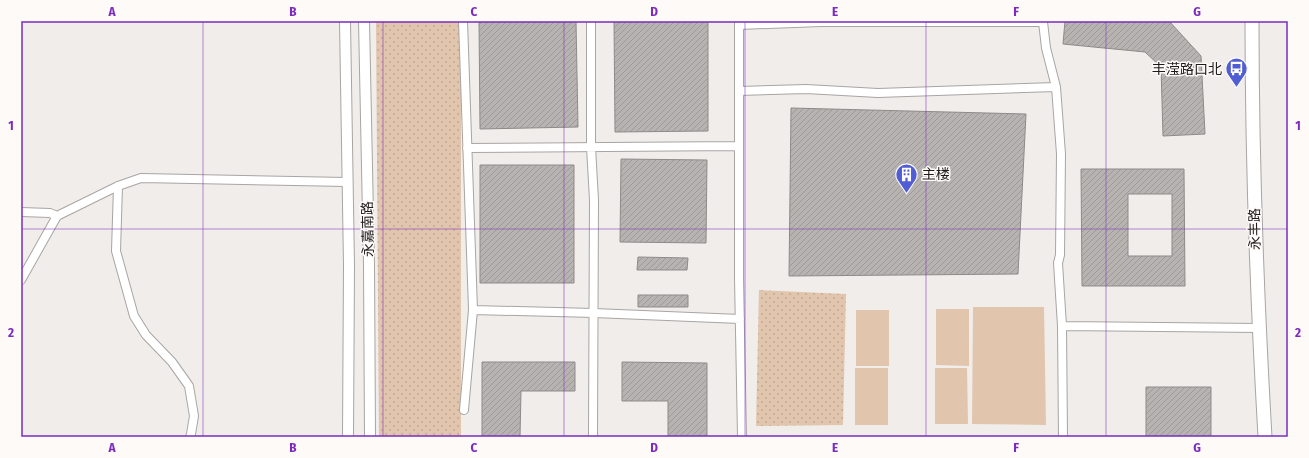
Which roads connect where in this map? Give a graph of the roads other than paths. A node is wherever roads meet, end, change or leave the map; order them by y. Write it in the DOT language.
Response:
graph roads {
  1 [pos="345,21"];
  2 [pos="364,21"];
  3 [pos="463,21"];
  4 [pos="591,21"];
  5 [pos="1252,21"];
  6 [pos="740,23"];
  7 [pos="1056,87"];
  8 [pos="739,91"];
  9 [pos="739,146"];
  10 [pos="591,147"];
  11 [pos="467,148"];
  12 [pos="347,182"];
  13 [pos="118,186"];
  14 [pos="21,212"];
  15 [pos="57,216"];
  16 [pos="21,280"];
  17 [pos="473,310"];
  18 [pos="594,313"];
  19 [pos="740,319"];
  20 [pos="1062,326"];
  21 [pos="1259,328"];
  22 [pos="464,410"];
  23 [pos="190,437"];
  24 [pos="348,437"];
  25 [pos="370,437"];
  26 [pos="593,437"];
  27 [pos="742,437"];
  28 [pos="1063,437"];
  29 [pos="1265,437"];
  1 -- 12 [label="street, 永嘉南路"];
  2 -- 25 [label="street, 永嘉南路"];
  3 -- 11 [label="street"];
  4 -- 10 [label="street"];
  5 -- 21 [label="main road, 永丰路"];
  6 -- 7 [label="street"];
  6 -- 8 [label="street"];
  7 -- 8 [label="street"];
  7 -- 20 [label="street"];
  8 -- 9 [label="street"];
  9 -- 10 [label="street"];
  9 -- 19 [label="street"];
  10 -- 11 [label="street"];
  10 -- 18 [label="street"];
  11 -- 17 [label="street"];
  12 -- 13 [label="street"];
  12 -- 24 [label="street, 永嘉南路"];
  13 -- 15 [label="street"];
  13 -- 23 [label="street"];
  14 -- 15 [label="street"];
  15 -- 16 [label="street"];
  17 -- 18 [label="street"];
  17 -- 22 [label="street"];
  18 -- 19 [label="street"];
  18 -- 26 [label="street"];
  19 -- 27 [label="street"];
  20 -- 21 [label="street"];
  20 -- 28 [label="street"];
  21 -- 29 [label="main road, 永丰路"];
}
